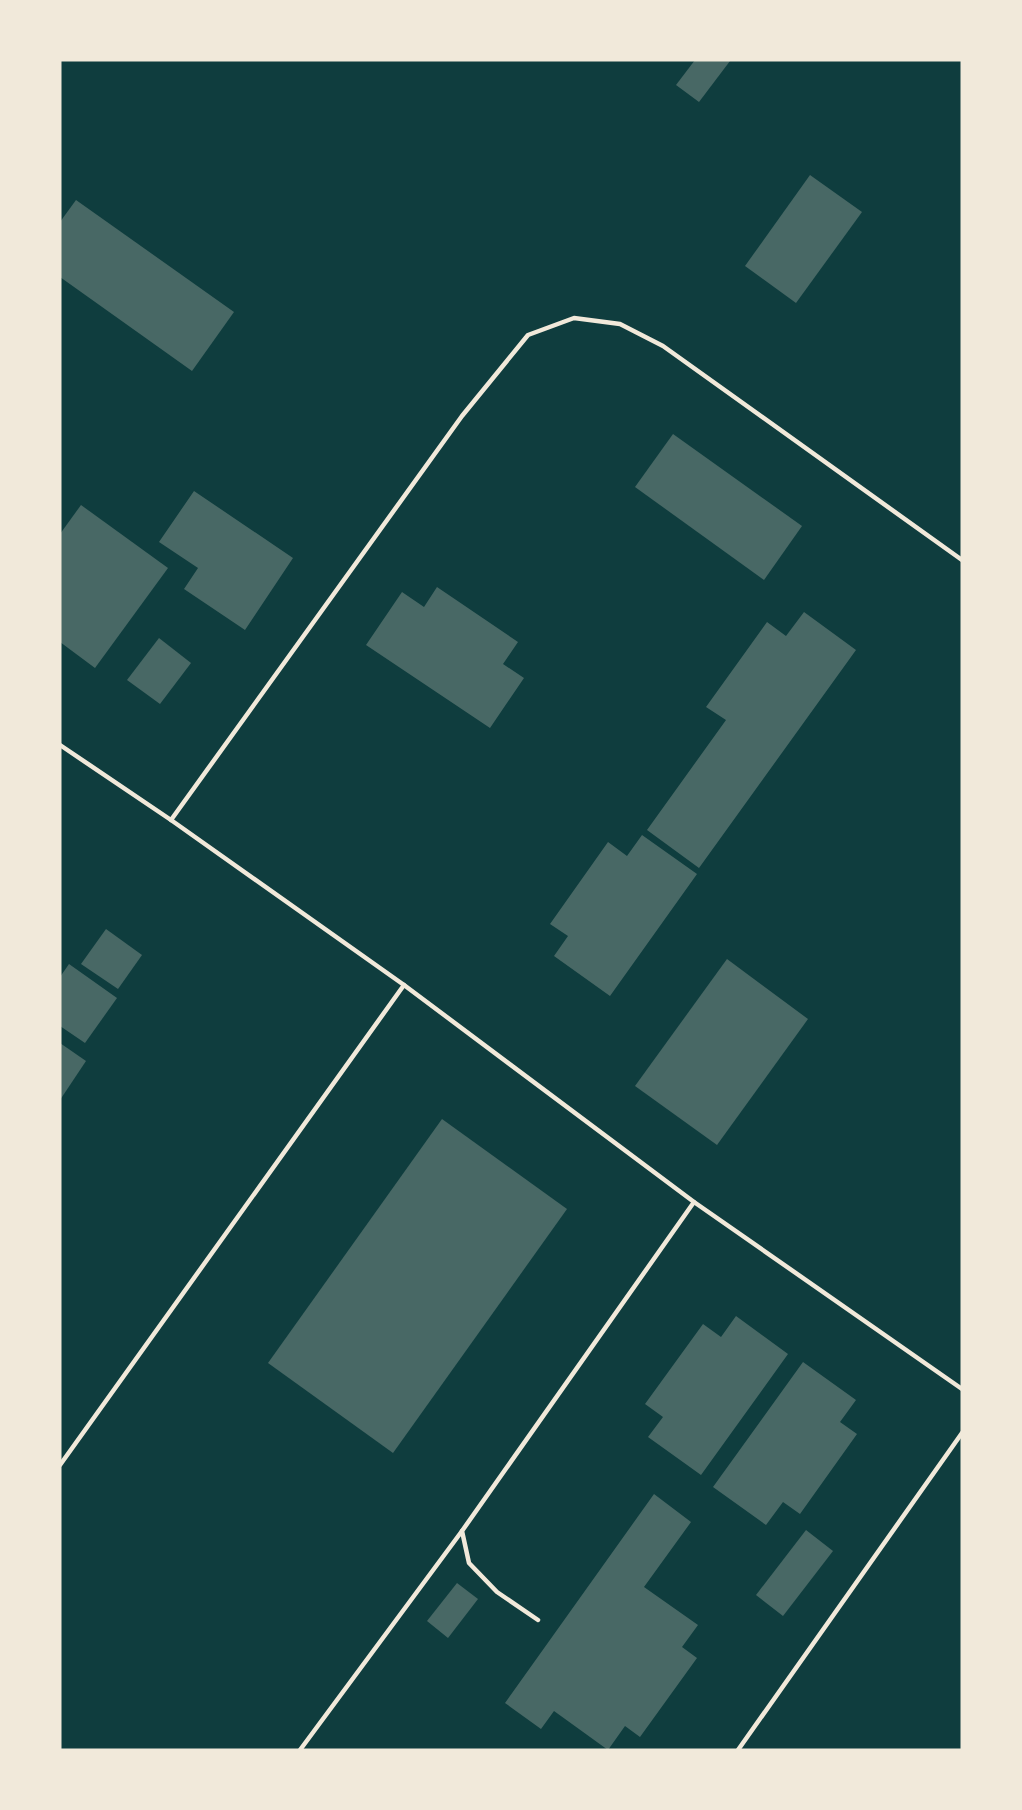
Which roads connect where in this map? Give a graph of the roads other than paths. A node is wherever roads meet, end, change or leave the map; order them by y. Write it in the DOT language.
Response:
graph roads {
  1 [pos="962,560"];
  2 [pos="60,745"];
  3 [pos="171,820"];
  4 [pos="404,984"];
  5 [pos="694,1202"];
  6 [pos="962,1389"];
  7 [pos="962,1433"];
  8 [pos="60,1465"];
  9 [pos="462,1531"];
  10 [pos="538,1620"];
  11 [pos="300,1750"];
  12 [pos="738,1750"];
  1 -- 3 [label="lane"];
  2 -- 3 [label="lane"];
  3 -- 4 [label="lane"];
  4 -- 5 [label="lane"];
  4 -- 8 [label="lane"];
  5 -- 6 [label="lane"];
  5 -- 9 [label="lane"];
  7 -- 12 [label="lane"];
  9 -- 10 [label="lane"];
  9 -- 11 [label="lane"];
}
